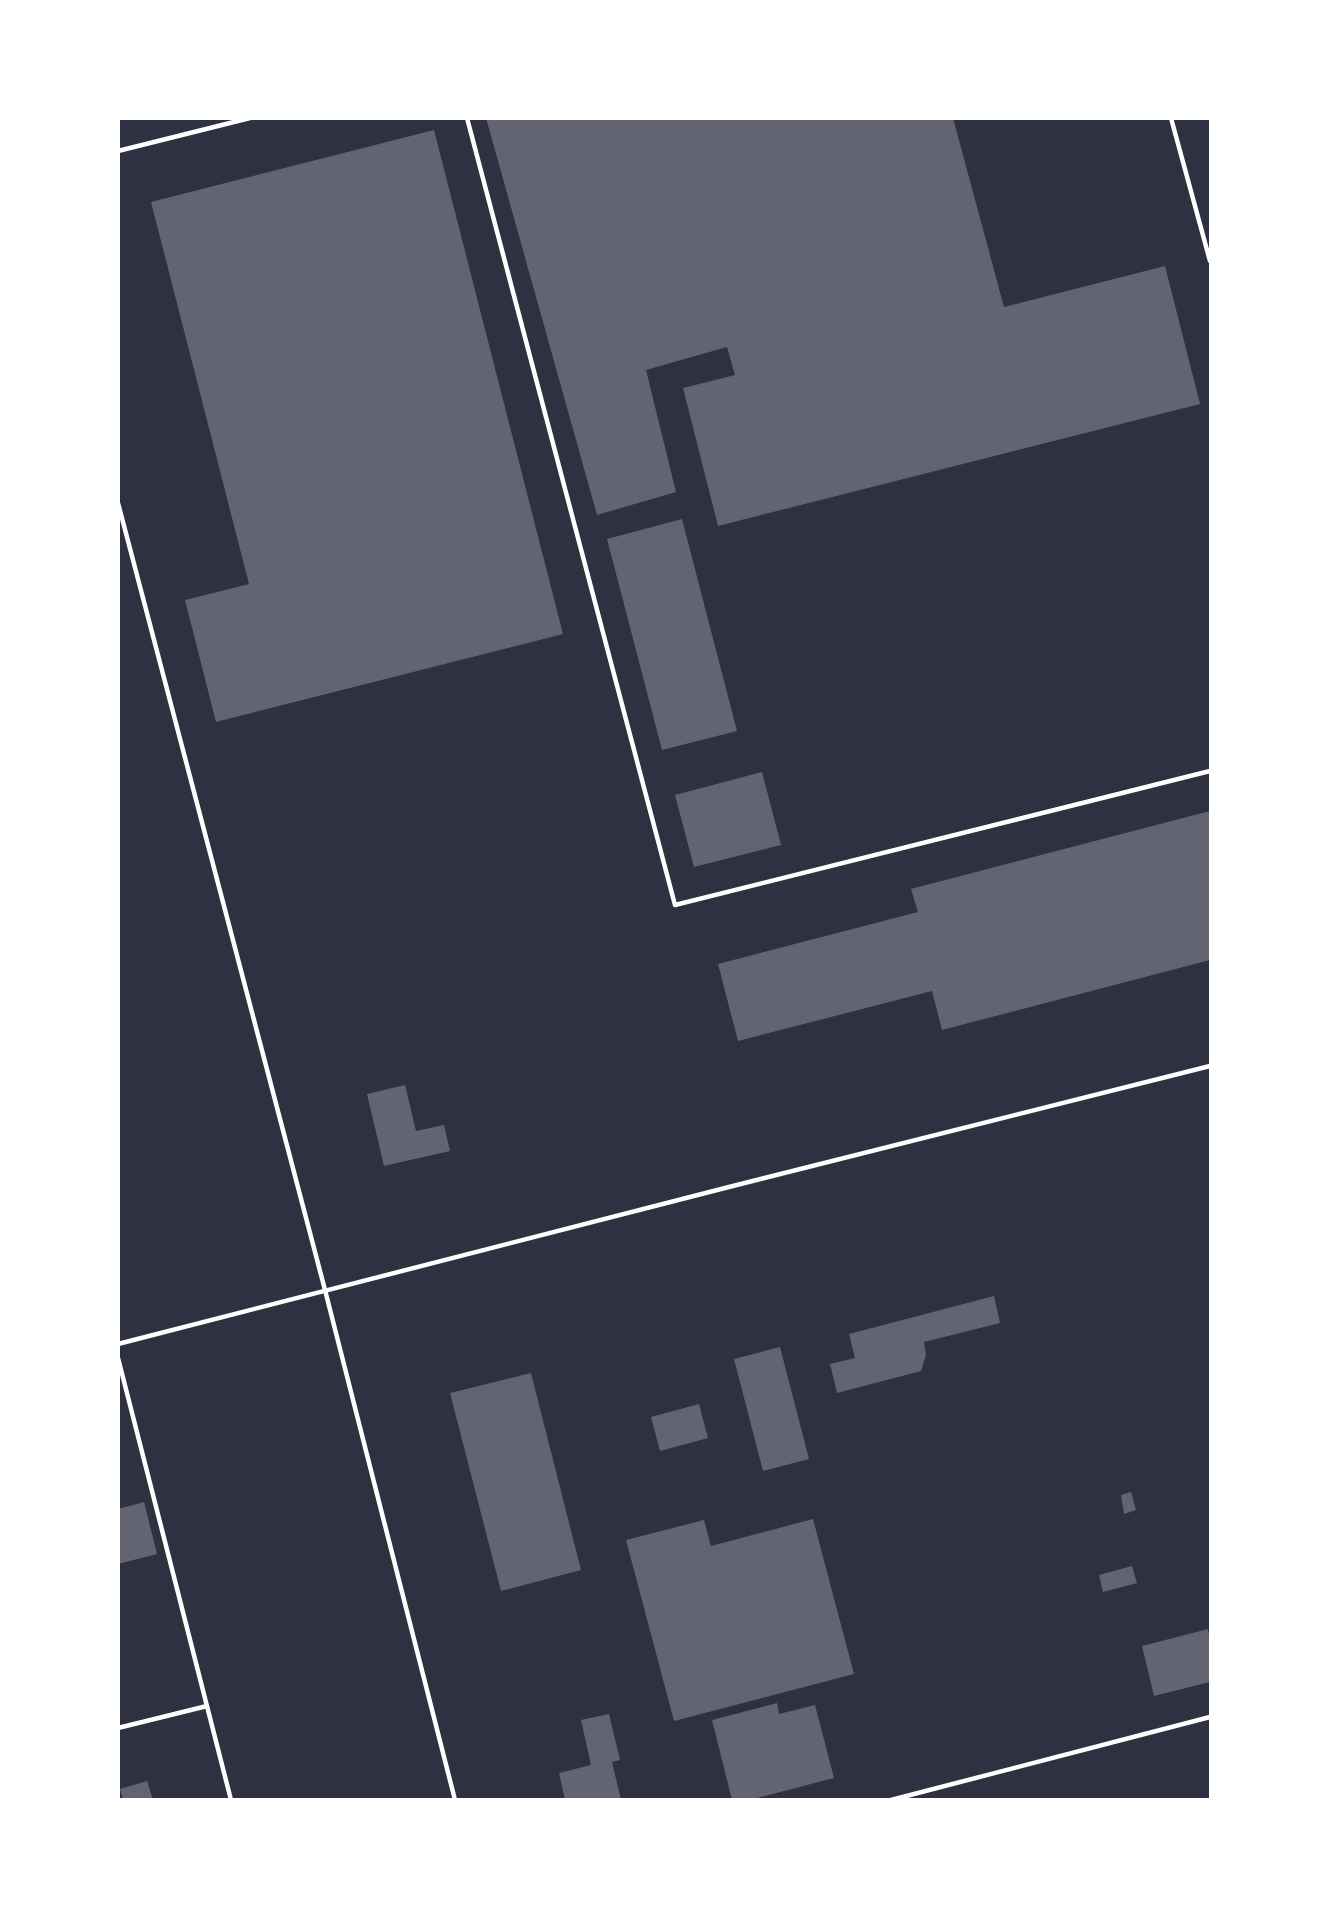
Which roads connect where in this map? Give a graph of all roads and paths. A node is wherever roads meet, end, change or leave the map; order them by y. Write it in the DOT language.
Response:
graph roads {
  1 [pos="250,118"];
  2 [pos="466,118"];
  3 [pos="1171,118"];
  4 [pos="118,152"];
  5 [pos="1210,261"];
  6 [pos="118,503"];
  7 [pos="1210,771"];
  8 [pos="1210,1066"];
  9 [pos="325,1290"];
  10 [pos="118,1344"];
  11 [pos="118,1358"];
  12 [pos="207,1706"];
  13 [pos="1210,1717"];
  14 [pos="118,1728"];
  15 [pos="231,1800"];
  16 [pos="455,1800"];
  17 [pos="891,1800"];
  1 -- 4 [label="lane"];
  2 -- 7 [label="lane"];
  3 -- 5 [label="lane"];
  6 -- 9 [label="lane"];
  8 -- 9 [label="lane"];
  9 -- 10 [label="lane"];
  9 -- 16 [label="lane"];
  11 -- 12 [label="lane"];
  12 -- 14 [label="lane"];
  12 -- 15 [label="lane"];
  13 -- 17 [label="lane"];
}
